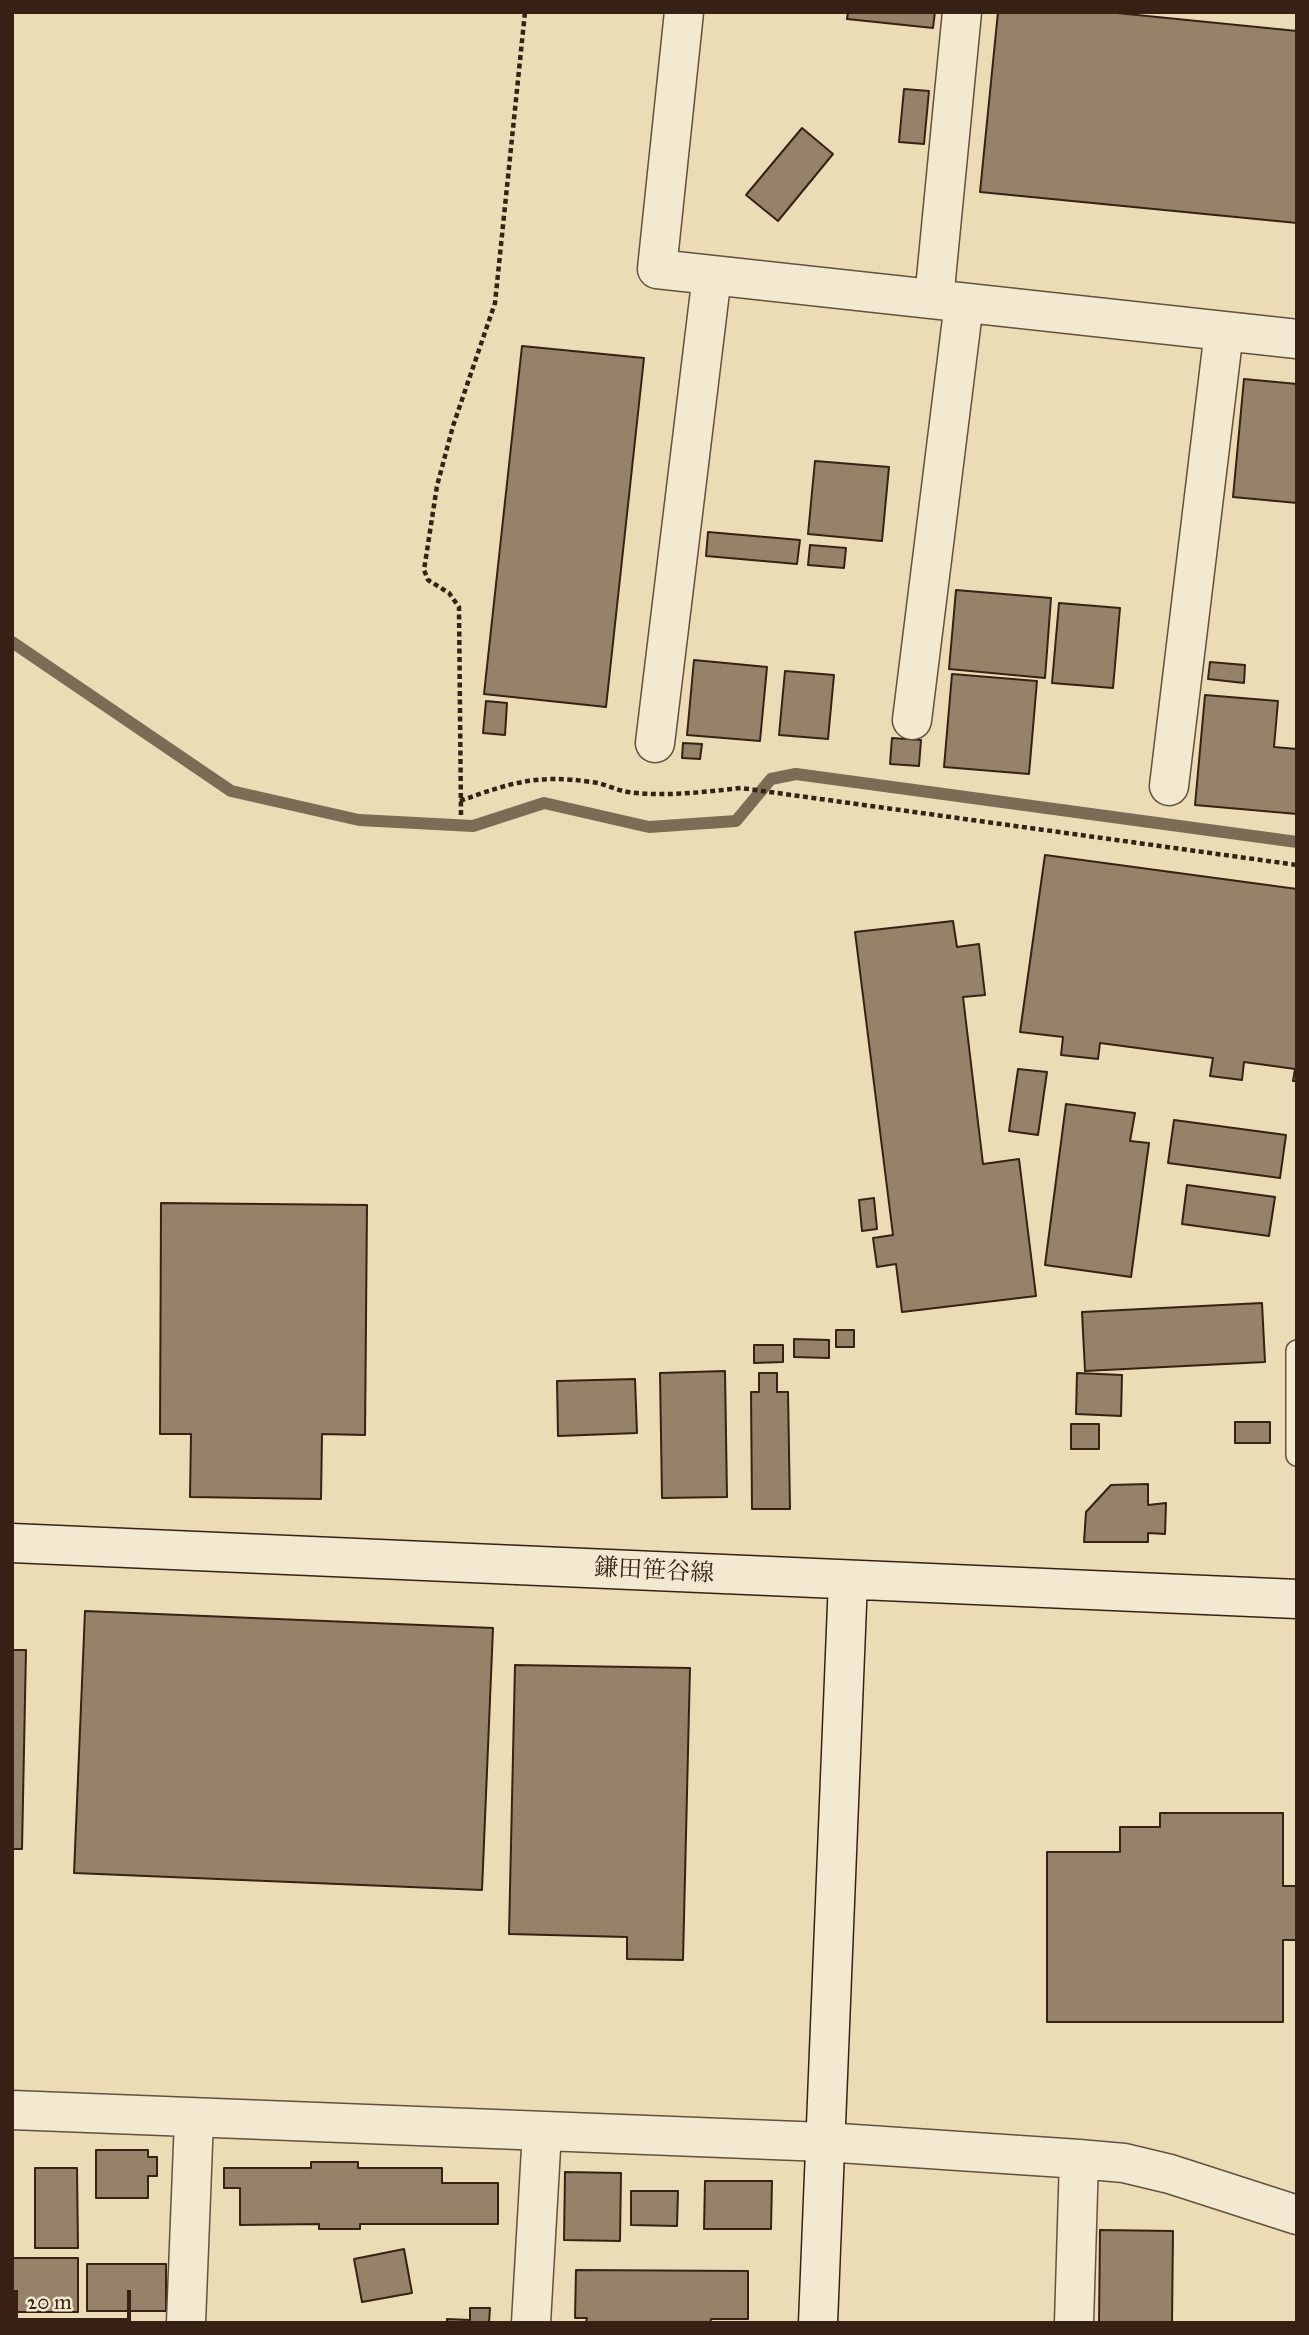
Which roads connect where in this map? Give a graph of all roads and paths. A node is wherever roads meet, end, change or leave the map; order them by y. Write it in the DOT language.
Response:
graph roads {
  1 [pos="525,12"];
  2 [pos="684,12"];
  3 [pos="962,12"];
  4 [pos="712,275"];
  5 [pos="949,301"];
  6 [pos="1224,331"];
  7 [pos="1297,339"];
  8 [pos="912,720"];
  9 [pos="655,743"];
  10 [pos="1168,786"];
  11 [pos="460,801"];
  12 [pos="461,815"];
  13 [pos="1297,865"];
  14 [pos="1297,1350"];
  15 [pos="1297,1455"];
  16 [pos="12,1543"];
  17 [pos="848,1580"];
  18 [pos="1297,1599"];
  19 [pos="12,2110"];
  20 [pos="194,2119"];
  21 [pos="542,2131"];
  22 [pos="824,2143"];
  23 [pos="1079,2159"];
  24 [pos="1297,2215"];
  25 [pos="186,2323"];
  26 [pos="531,2323"];
  27 [pos="818,2323"];
  28 [pos="1074,2323"];
  1 -- 11 [label="path"];
  2 -- 4 [label="street"];
  3 -- 5 [label="street"];
  4 -- 5 [label="street"];
  4 -- 9 [label="street"];
  5 -- 6 [label="street"];
  5 -- 8 [label="street"];
  6 -- 7 [label="street"];
  6 -- 10 [label="street"];
  11 -- 12 [label="path"];
  11 -- 13 [label="path"];
  14 -- 15 [label="lane"];
  16 -- 17 [label="street, 鎌田笹谷線"];
  17 -- 18 [label="street, 鎌田笹谷線"];
  17 -- 22 [label="street"];
  19 -- 20 [label="street"];
  20 -- 21 [label="street"];
  20 -- 25 [label="street"];
  21 -- 22 [label="street"];
  21 -- 26 [label="street"];
  22 -- 23 [label="street"];
  22 -- 27 [label="street"];
  23 -- 24 [label="street"];
  23 -- 28 [label="street"];
}
